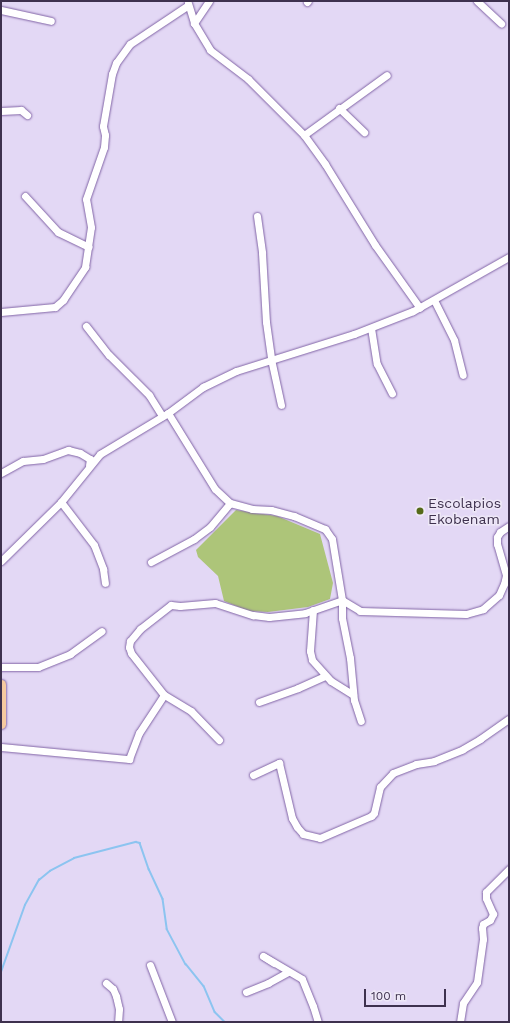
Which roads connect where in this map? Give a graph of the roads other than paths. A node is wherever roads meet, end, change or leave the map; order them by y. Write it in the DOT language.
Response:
graph roads {
  1 [pos="209,1"];
  2 [pos="477,1"];
  3 [pos="188,3"];
  4 [pos="1,10"];
  5 [pos="52,21"];
  6 [pos="501,22"];
  7 [pos="194,23"];
  8 [pos="387,75"];
  9 [pos="339,108"];
  10 [pos="1,111"];
  11 [pos="27,115"];
  12 [pos="364,132"];
  13 [pos="304,135"];
  14 [pos="25,196"];
  15 [pos="257,216"];
  16 [pos="89,247"];
  17 [pos="509,257"];
  18 [pos="434,300"];
  19 [pos="420,308"];
  20 [pos="1,312"];
  21 [pos="86,326"];
  22 [pos="371,328"];
  23 [pos="270,359"];
  24 [pos="463,375"];
  25 [pos="392,393"];
  26 [pos="281,405"];
  27 [pos="165,414"];
  28 [pos="89,465"];
  29 [pos="1,473"];
  30 [pos="61,502"];
  31 [pos="230,503"];
  32 [pos="509,526"];
  33 [pos="1,561"];
  34 [pos="151,562"];
  35 [pos="105,583"];
  36 [pos="342,600"];
  37 [pos="313,610"];
  38 [pos="102,631"];
  39 [pos="1,667"];
  40 [pos="325,676"];
  41 [pos="1,684"];
  42 [pos="164,694"];
  43 [pos="353,695"];
  44 [pos="260,702"];
  45 [pos="509,719"];
  46 [pos="361,721"];
  47 [pos="1,724"];
  48 [pos="219,740"];
  49 [pos="1,747"];
  50 [pos="253,774"];
  51 [pos="509,869"];
  52 [pos="274,963"];
  53 [pos="150,965"];
  54 [pos="288,972"];
  55 [pos="106,984"];
  56 [pos="246,992"];
  57 [pos="118,1022"];
  58 [pos="172,1022"];
  59 [pos="318,1022"];
  60 [pos="460,1022"];
  1 -- 7 [label="street"];
  2 -- 6 [label="street"];
  3 -- 7 [label="street"];
  3 -- 16 [label="street"];
  4 -- 5 [label="street"];
  7 -- 13 [label="street"];
  8 -- 9 [label="street"];
  9 -- 12 [label="street"];
  9 -- 13 [label="street"];
  10 -- 11 [label="street"];
  13 -- 19 [label="street"];
  14 -- 16 [label="street"];
  15 -- 23 [label="street"];
  16 -- 20 [label="street"];
  17 -- 18 [label="street"];
  18 -- 19 [label="street"];
  18 -- 24 [label="street"];
  19 -- 22 [label="street"];
  21 -- 27 [label="street"];
  22 -- 23 [label="street"];
  22 -- 25 [label="street"];
  23 -- 26 [label="street"];
  23 -- 27 [label="street"];
  27 -- 28 [label="street"];
  27 -- 31 [label="street"];
  28 -- 29 [label="street"];
  28 -- 30 [label="street"];
  30 -- 33 [label="street"];
  30 -- 35 [label="street"];
  31 -- 34 [label="street"];
  31 -- 36 [label="street"];
  32 -- 36 [label="street"];
  36 -- 37 [label="street"];
  36 -- 43 [label="street"];
  37 -- 40 [label="street"];
  37 -- 42 [label="street"];
  38 -- 39 [label="street"];
  40 -- 43 [label="street"];
  40 -- 44 [label="street"];
  41 -- 47 [label="main road"];
  42 -- 48 [label="street"];
  42 -- 49 [label="street"];
  43 -- 46 [label="street"];
  45 -- 50 [label="street"];
  51 -- 60 [label="street"];
  52 -- 54 [label="street"];
  53 -- 58 [label="street"];
  54 -- 56 [label="street"];
  54 -- 59 [label="street"];
  55 -- 57 [label="street"];
}
